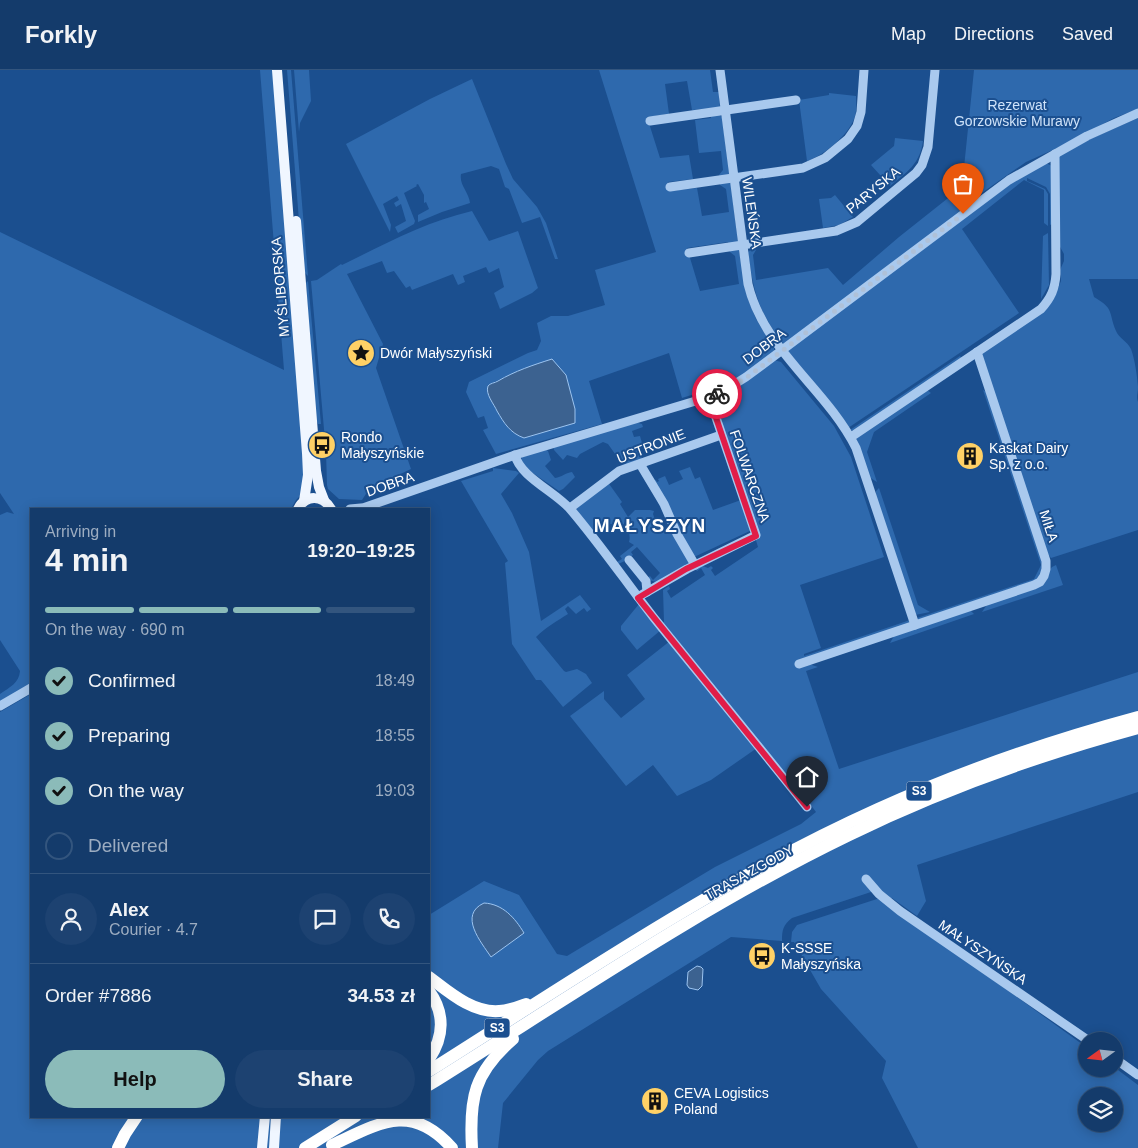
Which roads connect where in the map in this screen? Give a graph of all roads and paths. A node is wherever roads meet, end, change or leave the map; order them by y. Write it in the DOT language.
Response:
graph roads {
  1 [pos="277,70"];
  2 [pos="284,70"];
  3 [pos="720,70"];
  4 [pos="864,70"];
  5 [pos="935,70"];
  6 [pos="796,100"];
  7 [pos="725,111"];
  8 [pos="1138,113"];
  9 [pos="650,121"];
  10 [pos="1055,154"];
  11 [pos="734,179"];
  12 [pos="670,187"];
  13 [pos="743,245"];
  14 [pos="690,253"];
  15 [pos="782,350"];
  16 [pos="977,352"];
  17 [pos="709,397"];
  18 [pos="721,434"];
  19 [pos="851,437"];
  20 [pos="514,455"];
  21 [pos="640,464"];
  22 [pos="324,500"];
  23 [pos="299,506"];
  24 [pos="330,508"];
  25 [pos="360,508"];
  26 [pos="570,508"];
  27 [pos="629,560"];
  28 [pos="695,565"];
  29 [pos="647,592"];
  30 [pos="638,598"];
  31 [pos="915,625"];
  32 [pos="799,664"];
  33 [pos="30,689"];
  34 [pos="0,706"];
  35 [pos="1138,716"];
  36 [pos="1138,728"];
  37 [pos="807,807"];
  38 [pos="866,879"];
  39 [pos="430,978"];
  40 [pos="564,986"];
  41 [pos="430,993"];
  42 [pos="546,1012"];
  43 [pos="1078,1033"];
  44 [pos="430,1057"];
  45 [pos="1123,1064"];
  46 [pos="430,1070"];
  47 [pos="1138,1075"];
  48 [pos="430,1084"];
  49 [pos="136,1118"];
  50 [pos="145,1118"];
  51 [pos="265,1118"];
  52 [pos="276,1118"];
  53 [pos="353,1118"];
  54 [pos="375,1118"];
  55 [pos="330,1147"];
  56 [pos="118,1148"];
  57 [pos="127,1148"];
  58 [pos="262,1148"];
  59 [pos="274,1148"];
  60 [pos="305,1148"];
  61 [pos="452,1148"];
  62 [pos="472,1148"];
  1 -- 23 [label="main road, MYŚLIBORSKA"];
  2 -- 22 [label="main road, MYŚLIBORSKA"];
  3 -- 7 [label="street, WILEŃSKA"];
  4 -- 11 [label="street"];
  5 -- 13 [label="street, PARYSKA"];
  6 -- 7 [label="street"];
  7 -- 9 [label="street"];
  7 -- 11 [label="street, WILEŃSKA"];
  8 -- 10 [label="street, DOBRA"];
  10 -- 15 [label="street, DOBRA"];
  10 -- 16 [label="street"];
  11 -- 12 [label="street"];
  11 -- 13 [label="street, WILEŃSKA"];
  13 -- 14 [label="street, PARYSKA"];
  13 -- 15 [label="street, WILEŃSKA"];
  15 -- 17 [label="street, DOBRA"];
  15 -- 19 [label="street"];
  16 -- 19 [label="street"];
  16 -- 31 [label="street, MIŁA"];
  17 -- 18 [label="street, FOLWARCZNA"];
  17 -- 20 [label="street, DOBRA"];
  18 -- 21 [label="street, USTRONIE"];
  18 -- 28 [label="street, FOLWARCZNA"];
  19 -- 31 [label="street"];
  20 -- 25 [label="street, DOBRA"];
  20 -- 26 [label="street"];
  21 -- 26 [label="street, USTRONIE"];
  21 -- 28 [label="street"];
  22 -- 23 [label="main road"];
  22 -- 24 [label="main road"];
  26 -- 30 [label="street"];
  27 -- 29 [label="street"];
  28 -- 29 [label="street"];
  29 -- 30 [label="street"];
  30 -- 37 [label="street"];
  31 -- 32 [label="street, MIŁA"];
  33 -- 34 [label="street"];
  35 -- 40 [label="highway, TRASA ZGODY / S3"];
  36 -- 42 [label="highway, TRASA ZGODY / S3"];
  38 -- 43 [label="street, MAŁYSZYŃSKA"];
  39 -- 40 [label="highway"];
  40 -- 46 [label="highway, TRASA ZGODY / S3"];
  41 -- 44 [label="highway"];
  42 -- 48 [label="highway, TRASA ZGODY / S3"];
  42 -- 62 [label="highway"];
  45 -- 47 [label="street"];
  49 -- 56 [label="highway"];
  50 -- 57 [label="highway"];
  51 -- 58 [label="main road"];
  52 -- 59 [label="main road"];
  53 -- 60 [label="highway"];
  54 -- 55 [label="highway"];
  55 -- 61 [label="highway"];
}
